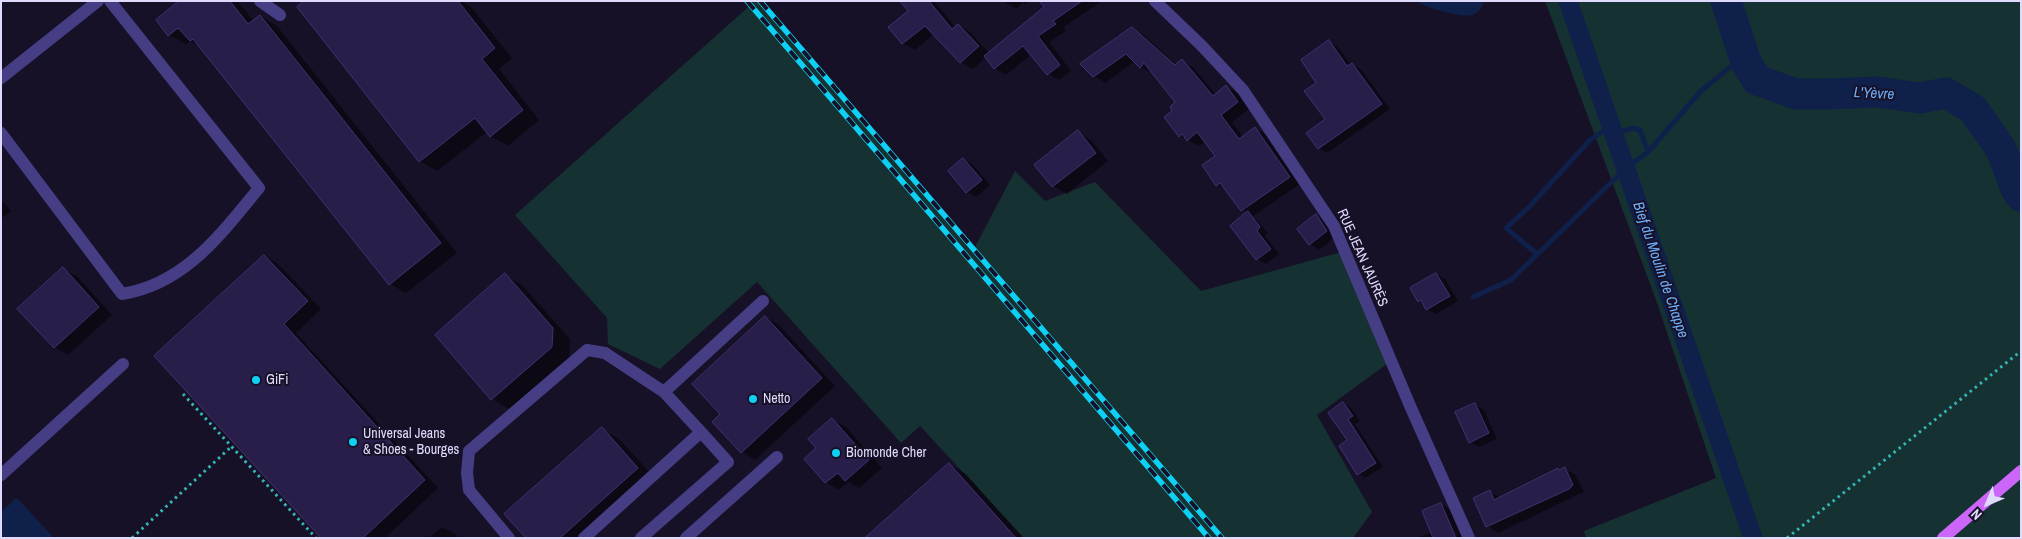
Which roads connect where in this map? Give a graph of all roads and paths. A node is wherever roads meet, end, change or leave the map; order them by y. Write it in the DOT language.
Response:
graph roads {
  1 [pos="98,1"];
  2 [pos="110,1"];
  3 [pos="260,1"];
  4 [pos="1155,1"];
  5 [pos="280,15"];
  6 [pos="1,78"];
  7 [pos="1,133"];
  8 [pos="763,301"];
  9 [pos="2021,351"];
  10 [pos="123,364"];
  11 [pos="664,392"];
  12 [pos="184,394"];
  13 [pos="701,432"];
  14 [pos="232,446"];
  15 [pos="777,457"];
  16 [pos="2021,471"];
  17 [pos="1,475"];
  18 [pos="132,538"];
  19 [pos="316,538"];
  20 [pos="509,538"];
  21 [pos="584,538"];
  22 [pos="642,538"];
  23 [pos="686,538"];
  24 [pos="1469,538"];
  25 [pos="1787,538"];
  26 [pos="1943,538"];
  1 -- 6 [label="street"];
  2 -- 7 [label="street"];
  3 -- 5 [label="street"];
  4 -- 24 [label="street, RUE JEAN JAURÈS"];
  8 -- 11 [label="street"];
  9 -- 25 [label="path"];
  10 -- 17 [label="street"];
  11 -- 13 [label="street"];
  11 -- 20 [label="street"];
  12 -- 14 [label="path"];
  13 -- 21 [label="street"];
  13 -- 22 [label="street"];
  14 -- 18 [label="path"];
  14 -- 19 [label="path"];
  15 -- 23 [label="street"];
  16 -- 26 [label="main road"];
}
